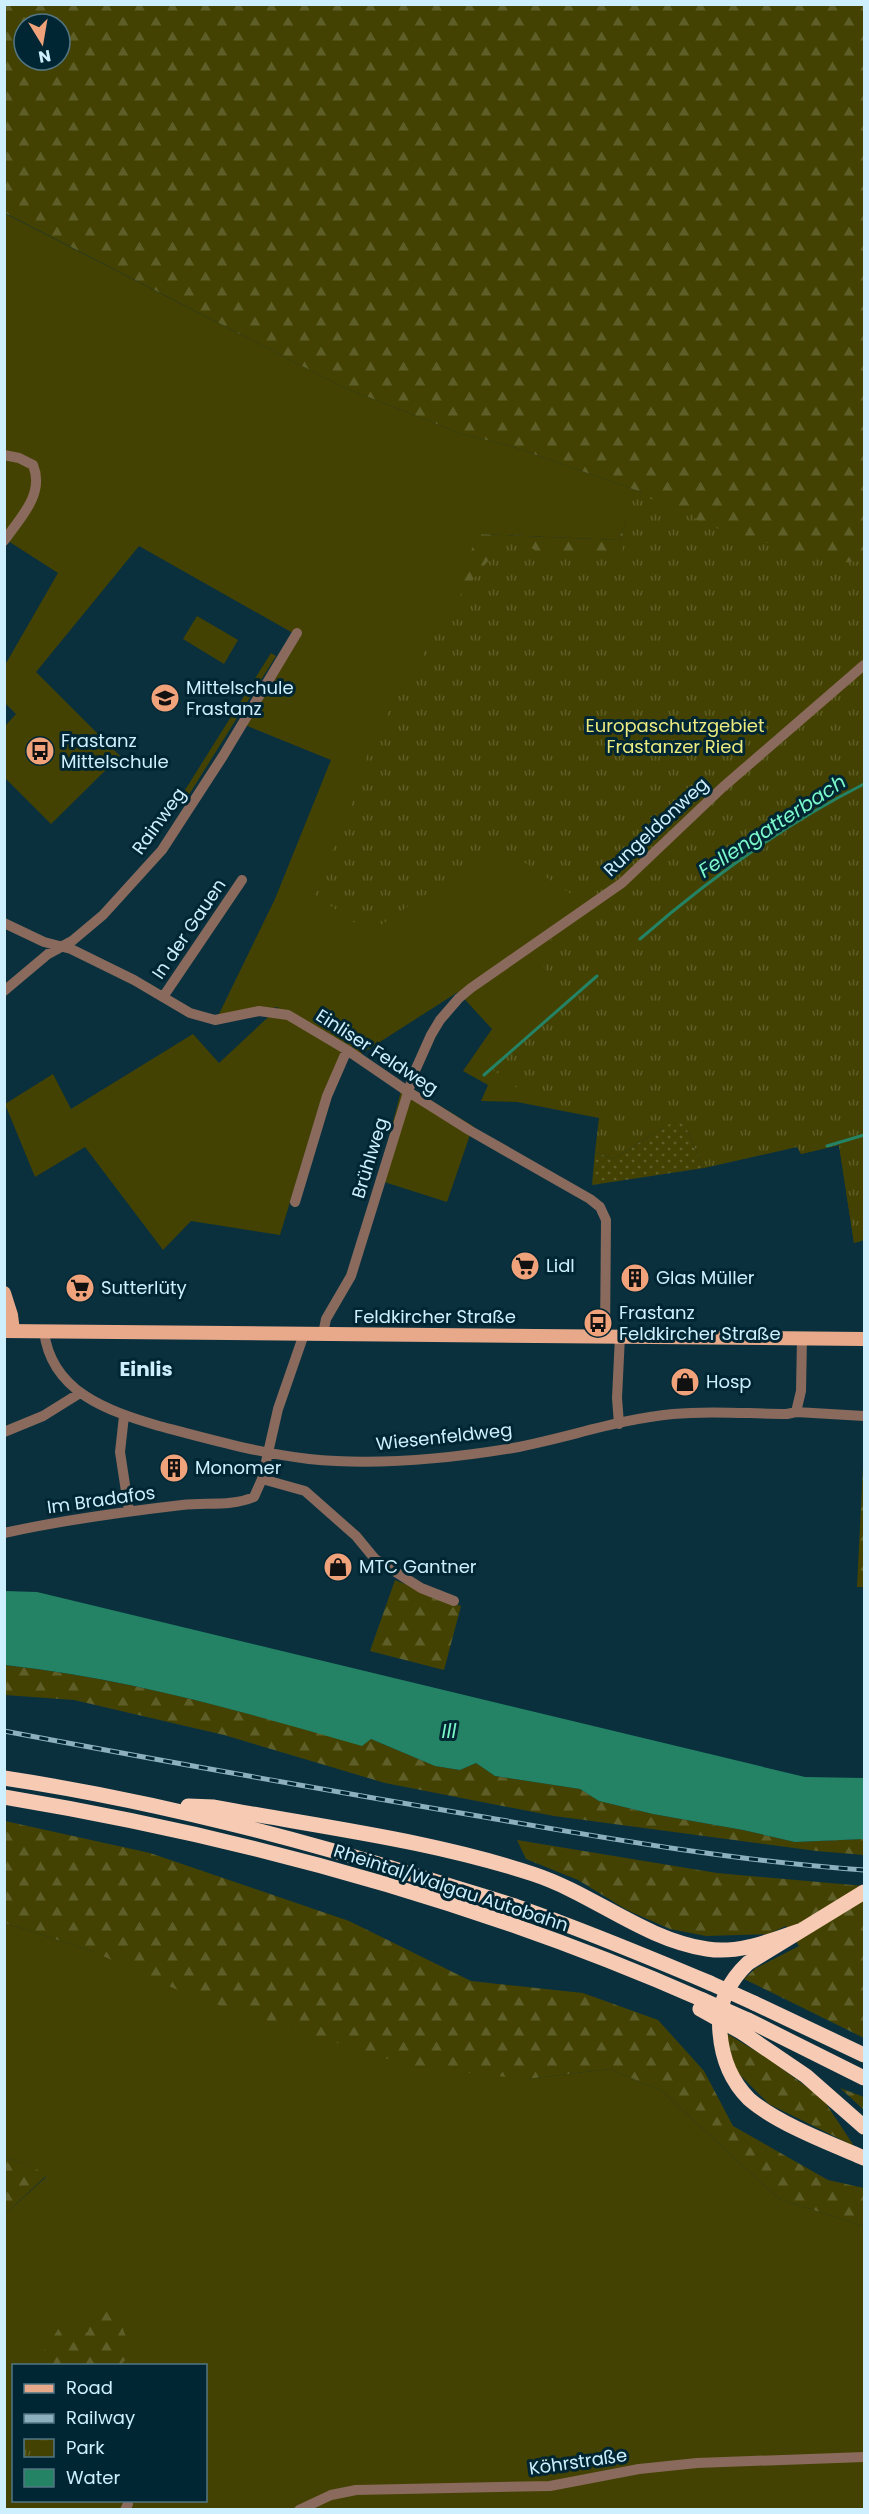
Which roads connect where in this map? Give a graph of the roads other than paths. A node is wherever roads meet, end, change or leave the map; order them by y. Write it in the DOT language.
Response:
graph roads {
  1 [pos="4,455"];
  2 [pos="4,542"];
  3 [pos="297,633"];
  4 [pos="864,665"];
  5 [pos="242,880"];
  6 [pos="4,923"];
  7 [pos="60,946"];
  8 [pos="4,991"];
  9 [pos="163,997"];
  10 [pos="459,998"];
  11 [pos="347,1050"];
  12 [pos="407,1091"];
  13 [pos="295,1202"];
  14 [pos="4,1293"];
  15 [pos="9,1331"];
  16 [pos="44,1331"];
  17 [pos="304,1334"];
  18 [pos="323,1334"];
  19 [pos="605,1336"];
  20 [pos="620,1336"];
  21 [pos="802,1338"];
  22 [pos="864,1339"];
  23 [pos="80,1393"];
  24 [pos="796,1412"];
  25 [pos="124,1416"];
  26 [pos="864,1416"];
  27 [pos="619,1424"];
  28 [pos="4,1432"];
  29 [pos="270,1453"];
  30 [pos="262,1479"];
  31 [pos="129,1511"];
  32 [pos="4,1533"];
  33 [pos="454,1601"];
  34 [pos="4,1778"];
  35 [pos="4,1797"];
  36 [pos="146,1804"];
  37 [pos="864,1892"];
  38 [pos="799,1931"];
  39 [pos="745,2026"];
  40 [pos="864,2055"];
  41 [pos="864,2078"];
  42 [pos="864,2127"];
  43 [pos="864,2158"];
  44 [pos="864,2457"];
  45 [pos="299,2510"];
  1 -- 2 [label="street"];
  3 -- 7 [label="street, Rainweg"];
  4 -- 10 [label="street, Rungeldonweg"];
  5 -- 9 [label="street, In der Gauen"];
  6 -- 7 [label="street, Einliser Feldweg"];
  7 -- 8 [label="street, Rainweg"];
  7 -- 9 [label="street, Einliser Feldweg"];
  9 -- 11 [label="street, Einliser Feldweg"];
  10 -- 12 [label="street, Brühlweg"];
  11 -- 12 [label="street, Einliser Feldweg"];
  11 -- 13 [label="street"];
  12 -- 18 [label="street, Brühlweg"];
  12 -- 19 [label="street, Einliser Feldweg"];
  14 -- 15 [label="main road"];
  15 -- 16 [label="main road, Feldkircher Straße"];
  16 -- 17 [label="main road, Feldkircher Straße"];
  16 -- 23 [label="street, Wiesenfeldweg"];
  17 -- 18 [label="main road, Feldkircher Straße"];
  17 -- 29 [label="street"];
  18 -- 19 [label="main road, Feldkircher Straße"];
  19 -- 20 [label="main road, Feldkircher Straße"];
  20 -- 21 [label="main road, Feldkircher Straße"];
  20 -- 27 [label="street"];
  21 -- 22 [label="main road, Feldkircher Straße"];
  21 -- 24 [label="street"];
  23 -- 25 [label="street, Wiesenfeldweg"];
  23 -- 28 [label="street"];
  24 -- 26 [label="street, Wiesenfeldweg"];
  24 -- 27 [label="street, Wiesenfeldweg"];
  25 -- 29 [label="street, Wiesenfeldweg"];
  25 -- 31 [label="street"];
  27 -- 29 [label="street, Wiesenfeldweg"];
  29 -- 30 [label="street, Im Bradafos"];
  30 -- 31 [label="street, Im Bradafos"];
  30 -- 33 [label="street"];
  31 -- 32 [label="street, Im Bradafos"];
  34 -- 36 [label="highway, Rheintal/Walgau Autobahn"];
  35 -- 39 [label="highway, Rheintal/Walgau Autobahn, bridge"];
  36 -- 38 [label="highway"];
  36 -- 40 [label="highway, Rheintal/Walgau Autobahn, bridge"];
  37 -- 38 [label="highway"];
  38 -- 43 [label="highway"];
  39 -- 41 [label="highway, Rheintal/Walgau Autobahn"];
  39 -- 42 [label="highway"];
  44 -- 45 [label="street, Köhrstraße"];
}
